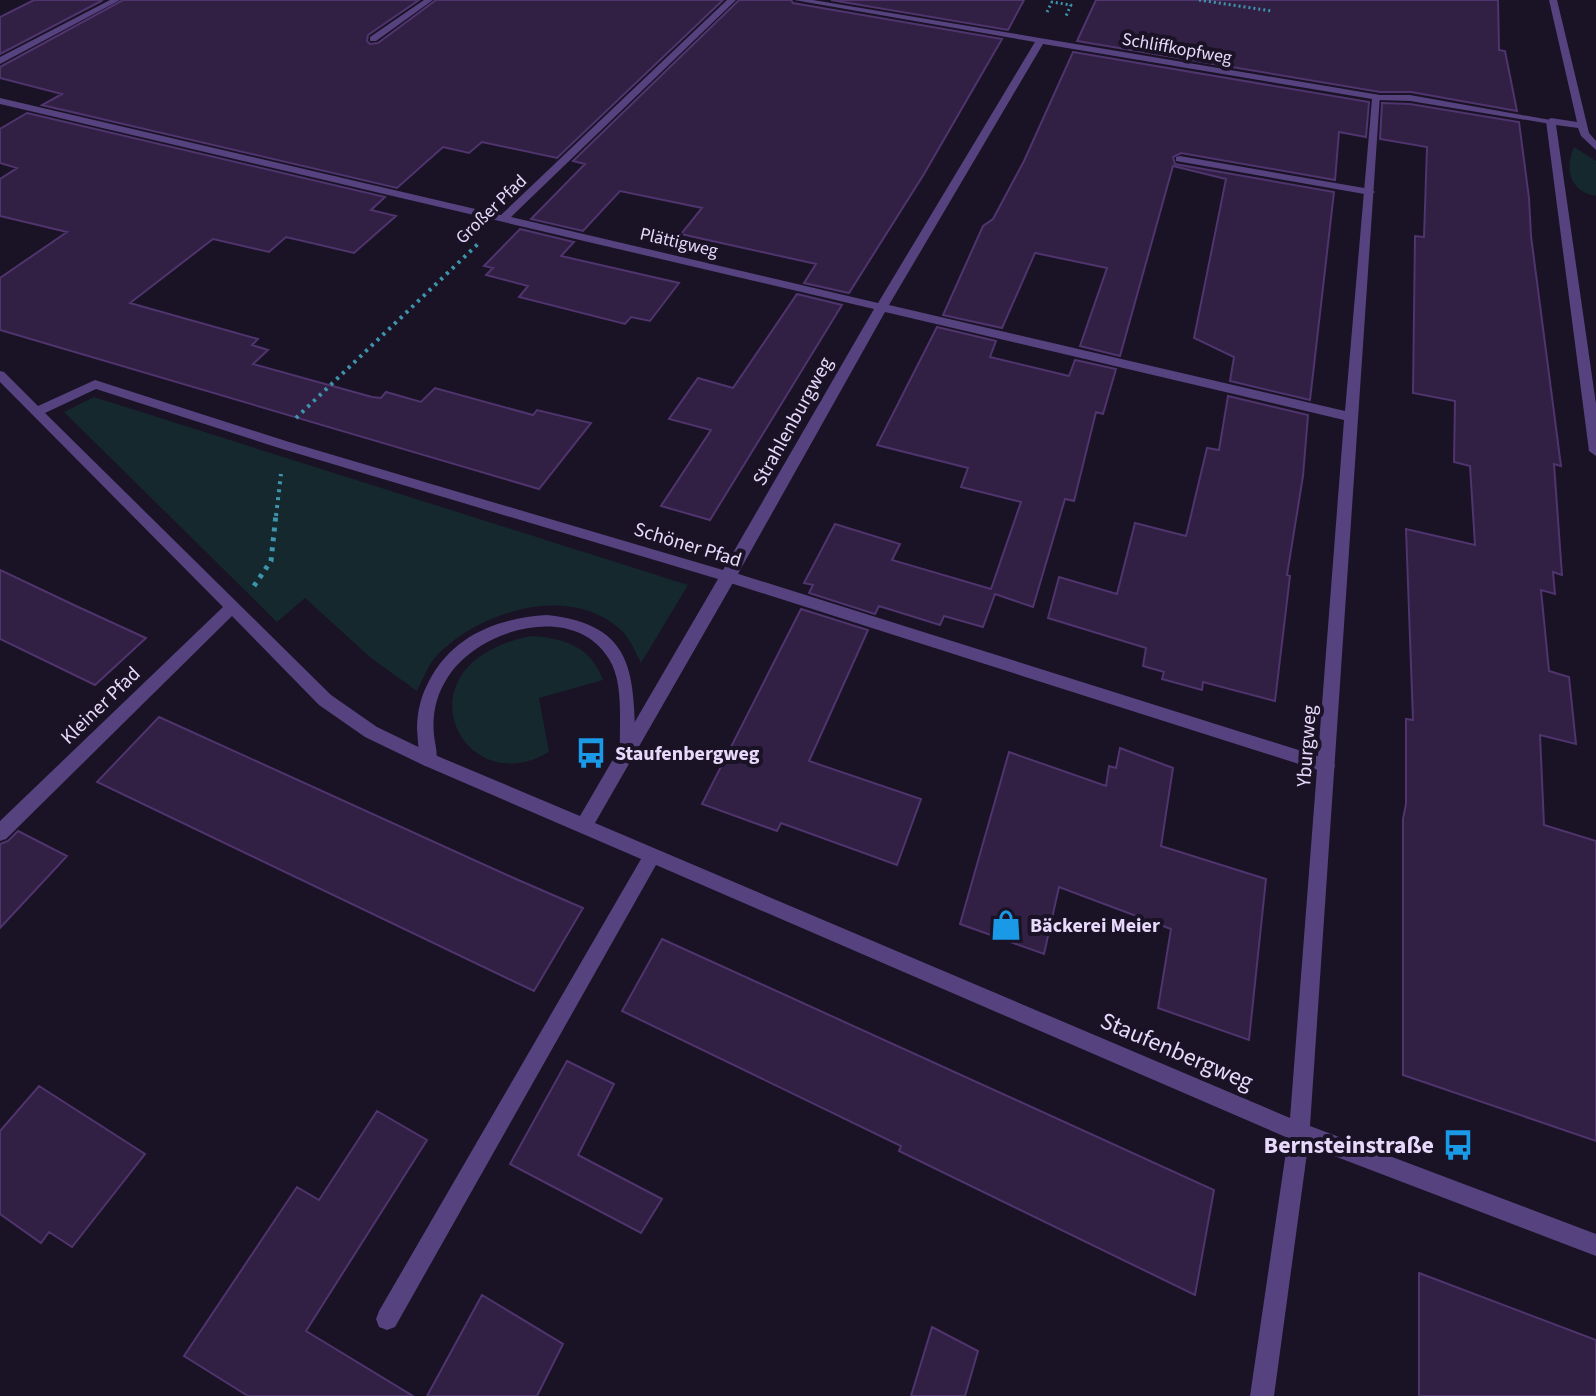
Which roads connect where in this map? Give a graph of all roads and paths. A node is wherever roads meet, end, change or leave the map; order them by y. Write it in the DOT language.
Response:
graph roads {
  1 [pos="116,0"];
  2 [pos="429,0"];
  3 [pos="732,0"];
  4 [pos="798,0"];
  5 [pos="1199,0"];
  6 [pos="1553,0"];
  7 [pos="1272,11"];
  8 [pos="373,39"];
  9 [pos="1041,40"];
  10 [pos="0,61"];
  11 [pos="1377,97"];
  12 [pos="0,101"];
  13 [pos="1551,121"];
  14 [pos="1582,126"];
  15 [pos="1596,147"];
  16 [pos="1180,159"];
  17 [pos="1370,192"];
  18 [pos="503,219"];
  19 [pos="881,308"];
  20 [pos="0,375"];
  21 [pos="38,411"];
  22 [pos="1351,417"];
  23 [pos="278,442"];
  24 [pos="1596,451"];
  25 [pos="729,577"];
  26 [pos="230,609"];
  27 [pos="628,749"];
  28 [pos="429,760"];
  29 [pos="1327,766"];
  30 [pos="584,825"];
  31 [pos="0,833"];
  32 [pos="653,854"];
  33 [pos="1299,1132"];
  34 [pos="1596,1245"];
  35 [pos="387,1319"];
  36 [pos="1262,1396"];
  1 -- 10 [label="street"];
  2 -- 8 [label="street"];
  3 -- 18 [label="street, Großer Pfad"];
  4 -- 9 [label="street, Schliffkopfweg"];
  5 -- 7 [label="path"];
  6 -- 14 [label="street"];
  9 -- 11 [label="street, Schliffkopfweg"];
  9 -- 19 [label="street, Strahlenburgweg"];
  11 -- 13 [label="street, Schliffkopfweg"];
  11 -- 17 [label="street, Yburgweg"];
  12 -- 18 [label="street, Plättigweg"];
  13 -- 14 [label="street, Schliffkopfweg"];
  13 -- 24 [label="street"];
  14 -- 15 [label="street"];
  16 -- 17 [label="street"];
  17 -- 22 [label="street, Yburgweg"];
  18 -- 19 [label="street, Plättigweg"];
  18 -- 23 [label="path, Großer Pfad"];
  19 -- 22 [label="street, Plättigweg"];
  19 -- 25 [label="street, Strahlenburgweg"];
  20 -- 21 [label="street, Staufenbergweg"];
  21 -- 23 [label="street, Schöner Pfad"];
  21 -- 26 [label="street, Staufenbergweg"];
  22 -- 29 [label="street, Yburgweg"];
  23 -- 25 [label="street, Schöner Pfad"];
  23 -- 26 [label="path"];
  25 -- 27 [label="street, Strahlenburgweg"];
  25 -- 29 [label="street, Schöner Pfad"];
  26 -- 28 [label="street, Staufenbergweg"];
  26 -- 31 [label="street, Kleiner Pfad"];
  27 -- 28 [label="street"];
  27 -- 30 [label="street, Strahlenburgweg"];
  28 -- 30 [label="street, Staufenbergweg"];
  29 -- 33 [label="street, Yburgweg"];
  30 -- 32 [label="street, Staufenbergweg"];
  32 -- 33 [label="street, Staufenbergweg"];
  32 -- 35 [label="street"];
  33 -- 34 [label="street, Staufenbergweg"];
  33 -- 36 [label="street, Yburgweg"];
}
